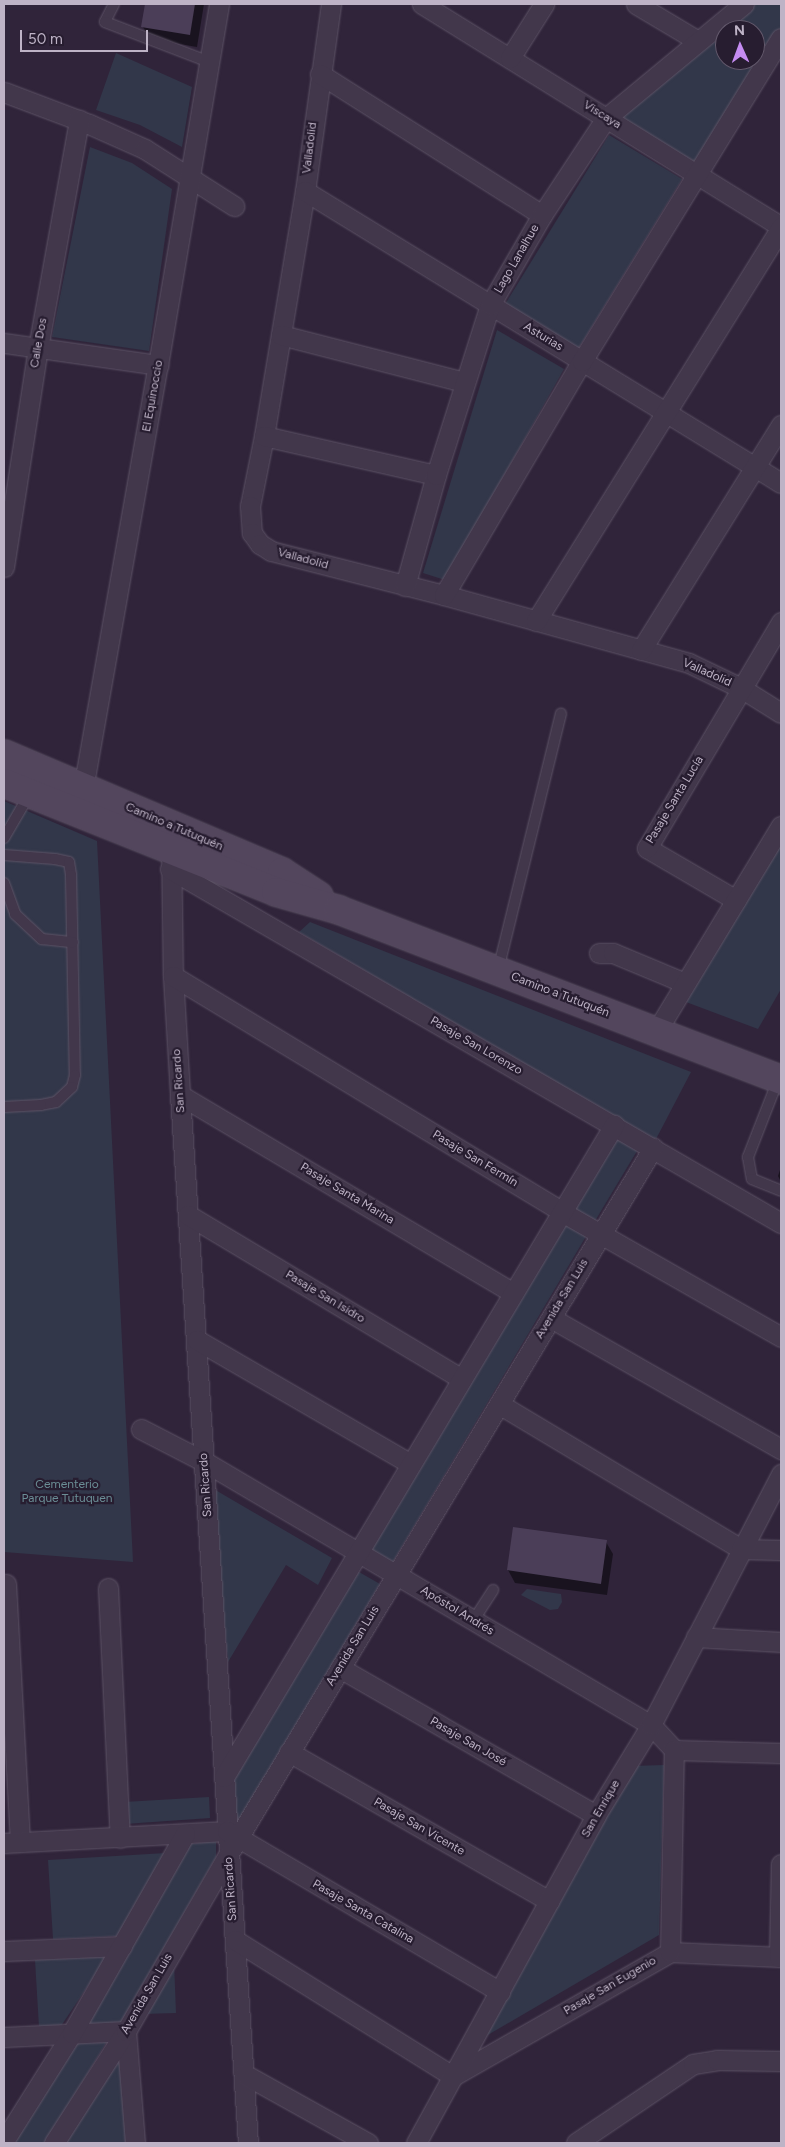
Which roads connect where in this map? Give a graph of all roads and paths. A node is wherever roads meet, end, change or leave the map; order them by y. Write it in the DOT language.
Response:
graph roads {
  1 [pos="114,4"];
  2 [pos="219,4"];
  3 [pos="331,4"];
  4 [pos="544,4"];
  5 [pos="636,4"];
  6 [pos="744,4"];
  7 [pos="426,5"];
  8 [pos="781,38"];
  9 [pos="698,41"];
  10 [pos="510,58"];
  11 [pos="209,62"];
  12 [pos="320,74"];
  13 [pos="4,92"];
  14 [pos="606,118"];
  15 [pos="78,120"];
  16 [pos="697,174"];
  17 [pos="190,177"];
  18 [pos="305,192"];
  19 [pos="234,206"];
  20 [pos="542,215"];
  21 [pos="781,227"];
  22 [pos="490,305"];
  23 [pos="281,335"];
  24 [pos="4,344"];
  25 [pos="38,348"];
  26 [pos="582,361"];
  27 [pos="158,365"];
  28 [pos="464,382"];
  29 [pos="666,412"];
  30 [pos="781,425"];
  31 [pos="264,436"];
  32 [pos="756,467"];
  33 [pos="436,475"];
  34 [pos="781,483"];
  35 [pos="4,567"];
  36 [pos="405,586"];
  37 [pos="444,595"];
  38 [pos="536,621"];
  39 [pos="781,622"];
  40 [pos="641,650"];
  41 [pos="741,688"];
  42 [pos="781,713"];
  43 [pos="562,714"];
  44 [pos="4,754"];
  45 [pos="50,774"];
  46 [pos="4,783"];
  47 [pos="80,786"];
  48 [pos="30,794"];
  49 [pos="781,826"];
  50 [pos="4,838"];
  51 [pos="171,849"];
  52 [pos="4,855"];
  53 [pos="4,883"];
  54 [pos="736,900"];
  55 [pos="73,942"];
  56 [pos="599,953"];
  57 [pos="498,971"];
  58 [pos="173,976"];
  59 [pos="685,984"];
  60 [pos="656,1032"];
  61 [pos="780,1079"];
  62 [pos="180,1095"];
  63 [pos="4,1107"];
  64 [pos="614,1125"];
  65 [pos="653,1148"];
  66 [pos="781,1191"];
  67 [pos="562,1212"];
  68 [pos="188,1215"];
  69 [pos="781,1223"];
  70 [pos="601,1234"];
  71 [pos="513,1293"];
  72 [pos="551,1318"];
  73 [pos="781,1336"];
  74 [pos="197,1340"];
  75 [pos="462,1379"];
  76 [pos="499,1404"];
  77 [pos="141,1429"];
  78 [pos="781,1449"];
  79 [pos="205,1462"];
  80 [pos="411,1464"];
  81 [pos="781,1474"];
  82 [pos="741,1549"];
  83 [pos="781,1550"];
  84 [pos="358,1552"];
  85 [pos="396,1575"];
  86 [pos="6,1584"];
  87 [pos="108,1588"];
  88 [pos="493,1590"];
  89 [pos="473,1620"];
  90 [pos="696,1637"];
  91 [pos="781,1642"];
  92 [pos="340,1668"];
  93 [pos="652,1725"];
  94 [pos="674,1750"];
  95 [pos="289,1752"];
  96 [pos="781,1753"];
  97 [pos="224,1776"];
  98 [pos="596,1815"];
  99 [pos="185,1834"];
  100 [pos="120,1838"];
  101 [pos="231,1841"];
  102 [pos="12,1843"];
  103 [pos="781,1864"];
  104 [pos="549,1901"];
  105 [pos="235,1940"];
  106 [pos="122,1946"];
  107 [pos="4,1951"];
  108 [pos="670,1952"];
  109 [pos="780,1957"];
  110 [pos="500,1992"];
  111 [pos="126,2031"];
  112 [pos="72,2033"];
  113 [pos="4,2037"];
  114 [pos="781,2061"];
  115 [pos="244,2074"];
  116 [pos="453,2076"];
  117 [pos="11,2118"];
  118 [pos="4,2141"];
  119 [pos="54,2143"];
  120 [pos="135,2143"];
  121 [pos="248,2143"];
  122 [pos="368,2143"];
  123 [pos="416,2143"];
  124 [pos="576,2143"];
  1 -- 11 [label="lane"];
  2 -- 11 [label="street, El Equinoccio"];
  3 -- 12 [label="street, Valladolid"];
  4 -- 10 [label="street"];
  5 -- 9 [label="street"];
  6 -- 9 [label="street, Lago Lanalhue"];
  7 -- 10 [label="street, Viscaya"];
  8 -- 16 [label="street"];
  9 -- 14 [label="street, Lago Lanalhue"];
  10 -- 14 [label="street, Viscaya"];
  11 -- 17 [label="street, El Equinoccio"];
  12 -- 18 [label="street, Valladolid"];
  12 -- 20 [label="street"];
  13 -- 15 [label="street"];
  14 -- 16 [label="street, Viscaya"];
  14 -- 20 [label="street, Lago Lanalhue"];
  15 -- 17 [label="street"];
  15 -- 25 [label="street, Calle Dos"];
  16 -- 21 [label="street, Viscaya"];
  16 -- 26 [label="street"];
  17 -- 19 [label="street"];
  17 -- 27 [label="street, El Equinoccio"];
  18 -- 22 [label="street, Asturias"];
  18 -- 23 [label="street, Valladolid"];
  20 -- 22 [label="street, Lago Lanalhue"];
  21 -- 29 [label="street"];
  22 -- 26 [label="street, Asturias"];
  22 -- 28 [label="street, Lago Lanalhue"];
  23 -- 28 [label="street"];
  23 -- 31 [label="street, Valladolid"];
  24 -- 25 [label="street"];
  25 -- 27 [label="street"];
  25 -- 35 [label="street, Calle Dos"];
  26 -- 29 [label="street, Asturias"];
  26 -- 37 [label="street"];
  27 -- 47 [label="street, El Equinoccio"];
  28 -- 33 [label="street, Lago Lanalhue"];
  29 -- 32 [label="street, Asturias"];
  29 -- 38 [label="street"];
  30 -- 32 [label="street"];
  31 -- 33 [label="street"];
  31 -- 36 [label="street, Valladolid"];
  32 -- 34 [label="street, Asturias"];
  32 -- 40 [label="street"];
  33 -- 36 [label="street, Lago Lanalhue"];
  36 -- 37 [label="street, Valladolid"];
  37 -- 38 [label="street, Valladolid"];
  38 -- 40 [label="street, Valladolid"];
  39 -- 41 [label="street"];
  40 -- 41 [label="street, Valladolid"];
  41 -- 42 [label="street, Valladolid"];
  41 -- 54 [label="street, Pasaje Santa Lucía"];
  43 -- 57 [label="lane"];
  44 -- 45 [label="street, Camino a Tutuquén"];
  45 -- 47 [label="street, Camino a Tutuquén"];
  45 -- 48 [label="street"];
  46 -- 48 [label="street, Camino a Tutuquén"];
  47 -- 51 [label="street, Camino a Tutuquén"];
  48 -- 50 [label="lane"];
  48 -- 51 [label="street, Camino a Tutuquén"];
  49 -- 54 [label="street"];
  51 -- 57 [label="street, Camino a Tutuquén"];
  51 -- 58 [label="street, San Ricardo"];
  51 -- 64 [label="street, Pasaje San Lorenzo"];
  52 -- 55 [label="lane"];
  53 -- 55 [label="lane"];
  54 -- 59 [label="street"];
  55 -- 63 [label="lane"];
  56 -- 59 [label="street"];
  57 -- 60 [label="street, Camino a Tutuquén"];
  58 -- 62 [label="street, San Ricardo"];
  58 -- 67 [label="street, Pasaje San Fermín"];
  59 -- 60 [label="street"];
  60 -- 61 [label="street, Camino a Tutuquén"];
  61 -- 66 [label="lane"];
  62 -- 68 [label="street, San Ricardo"];
  62 -- 71 [label="street, Pasaje Santa Marina"];
  64 -- 65 [label="street, Pasaje San Lorenzo"];
  64 -- 67 [label="street"];
  65 -- 69 [label="street, Pasaje San Lorenzo"];
  65 -- 70 [label="street, Avenida San Luis"];
  67 -- 70 [label="street, Pasaje San Fermín"];
  67 -- 71 [label="street"];
  68 -- 74 [label="street, San Ricardo"];
  68 -- 75 [label="street, Pasaje San Isidro"];
  70 -- 72 [label="street, Avenida San Luis"];
  70 -- 73 [label="street, Pasaje San Fermín"];
  71 -- 75 [label="street"];
  72 -- 76 [label="street, Avenida San Luis"];
  72 -- 78 [label="street"];
  74 -- 79 [label="street, San Ricardo"];
  74 -- 80 [label="street"];
  75 -- 80 [label="street"];
  76 -- 82 [label="street"];
  76 -- 85 [label="street, Avenida San Luis"];
  77 -- 79 [label="street, Apóstol Andrés"];
  79 -- 84 [label="street, Apóstol Andrés"];
  79 -- 97 [label="street, San Ricardo"];
  80 -- 84 [label="street"];
  81 -- 82 [label="street, San Enrique"];
  82 -- 83 [label="street"];
  82 -- 90 [label="street, San Enrique"];
  84 -- 85 [label="street, Apóstol Andrés"];
  84 -- 97 [label="street"];
  85 -- 89 [label="street, Apóstol Andrés"];
  85 -- 92 [label="street, Avenida San Luis"];
  86 -- 102 [label="street"];
  87 -- 100 [label="street"];
  88 -- 89 [label="lane"];
  89 -- 93 [label="street, Apóstol Andrés"];
  90 -- 91 [label="street"];
  90 -- 93 [label="street, San Enrique"];
  92 -- 95 [label="street, Avenida San Luis"];
  92 -- 98 [label="street, Pasaje San José"];
  93 -- 94 [label="street, Apóstol Andrés"];
  93 -- 98 [label="street, San Enrique"];
  94 -- 96 [label="street"];
  94 -- 108 [label="street"];
  95 -- 101 [label="street, Avenida San Luis"];
  95 -- 104 [label="street, Pasaje San Vicente"];
  97 -- 101 [label="street, San Ricardo"];
  98 -- 104 [label="street, San Enrique"];
  99 -- 100 [label="street"];
  99 -- 101 [label="street"];
  99 -- 106 [label="street"];
  100 -- 102 [label="street"];
  101 -- 105 [label="street, San Ricardo"];
  101 -- 110 [label="street, Pasaje Santa Catalina"];
  101 -- 111 [label="street, Avenida San Luis"];
  103 -- 109 [label="street"];
  104 -- 110 [label="street, San Enrique"];
  105 -- 115 [label="street, San Ricardo"];
  105 -- 116 [label="street"];
  106 -- 107 [label="street"];
  106 -- 112 [label="street"];
  108 -- 109 [label="street, Pasaje San Eugenio"];
  108 -- 116 [label="street, Pasaje San Eugenio"];
  110 -- 116 [label="street, San Enrique"];
  111 -- 112 [label="street"];
  111 -- 119 [label="street, Avenida San Luis"];
  111 -- 120 [label="street"];
  112 -- 113 [label="street"];
  112 -- 117 [label="street"];
  114 -- 124 [label="street"];
  115 -- 121 [label="street, San Ricardo"];
  115 -- 122 [label="street"];
  116 -- 123 [label="street, San Enrique"];
  117 -- 118 [label="street"];
}
